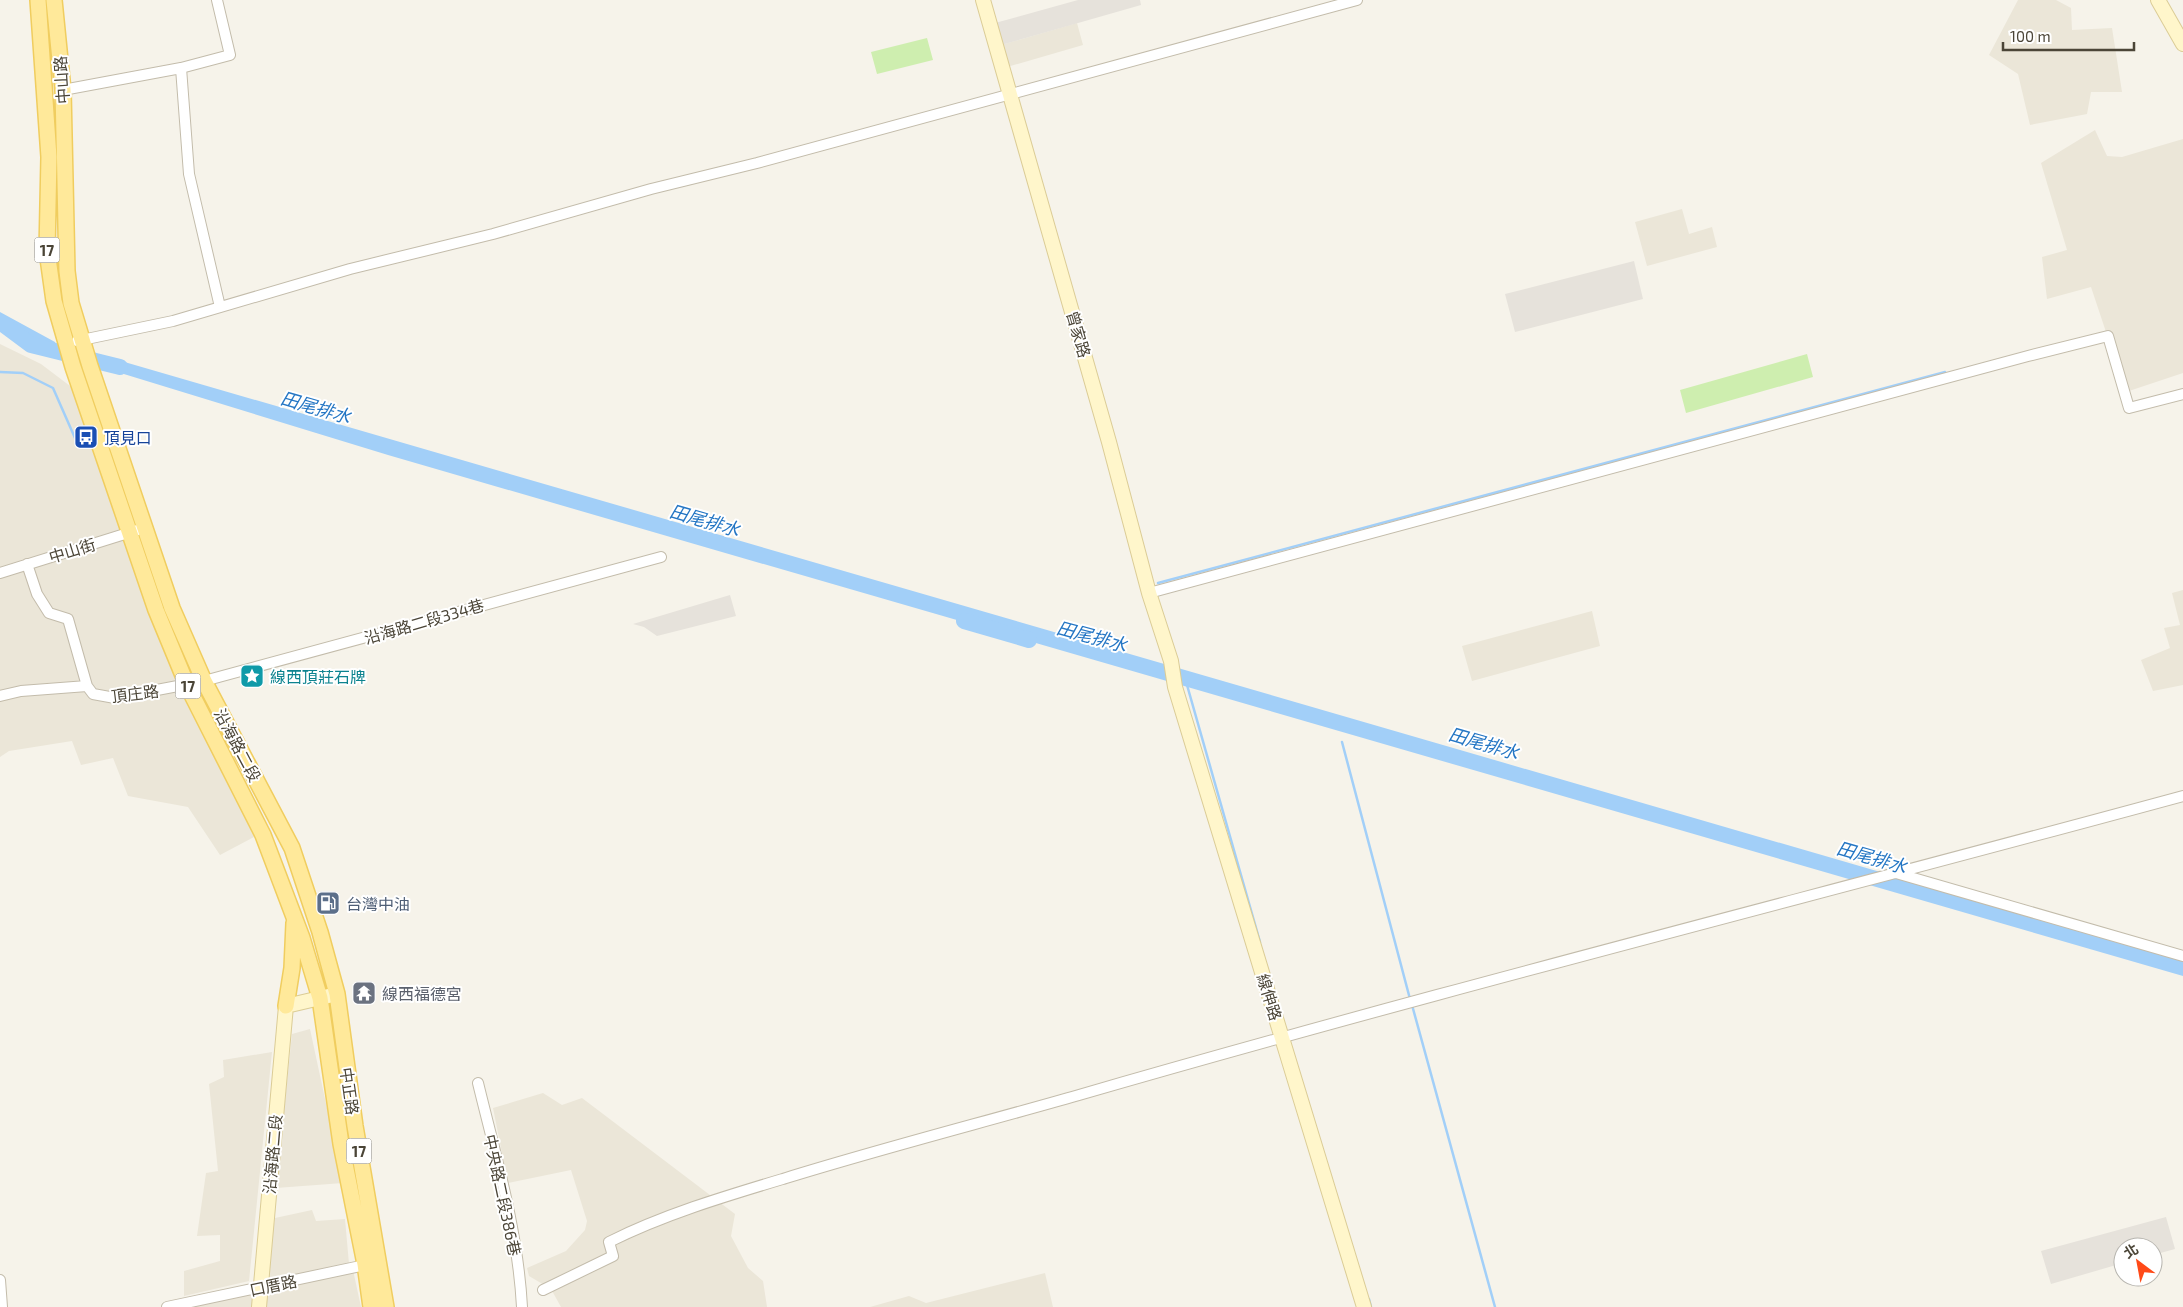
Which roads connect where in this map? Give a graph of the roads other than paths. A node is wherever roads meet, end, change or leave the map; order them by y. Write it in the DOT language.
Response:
graph roads {
  1 [pos="38,0"];
  2 [pos="54,0"];
  3 [pos="217,0"];
  4 [pos="983,0"];
  5 [pos="1358,0"];
  6 [pos="2158,0"];
  7 [pos="2183,44"];
  8 [pos="181,68"];
  9 [pos="63,90"];
  10 [pos="1010,93"];
  11 [pos="220,307"];
  12 [pos="82,340"];
  13 [pos="66,341"];
  14 [pos="2183,394"];
  15 [pos="144,528"];
  16 [pos="128,533"];
  17 [pos="661,557"];
  18 [pos="28,564"];
  19 [pos="0,573"];
  20 [pos="1149,593"];
  21 [pos="1172,669"];
  22 [pos="204,681"];
  23 [pos="187,685"];
  24 [pos="87,686"];
  25 [pos="0,696"];
  26 [pos="2183,796"];
  27 [pos="1896,873"];
  28 [pos="294,914"];
  29 [pos="2183,956"];
  30 [pos="337,994"];
  31 [pos="320,998"];
  32 [pos="286,1006"];
  33 [pos="1282,1036"];
  34 [pos="478,1084"];
  35 [pos="372,1264"];
  36 [pos="0,1280"];
  37 [pos="260,1288"];
  38 [pos="543,1290"];
  39 [pos="2,1307"];
  40 [pos="167,1307"];
  41 [pos="259,1307"];
  42 [pos="371,1307"];
  43 [pos="386,1307"];
  44 [pos="522,1307"];
  45 [pos="1364,1307"];
  1 -- 13 [label="main road, 中山路 / 17"];
  2 -- 9 [label="main road, 中山路 / 17"];
  3 -- 8 [label="street"];
  4 -- 10 [label="street, 曾家路"];
  5 -- 10 [label="street"];
  6 -- 7 [label="street"];
  8 -- 9 [label="street"];
  8 -- 11 [label="street"];
  9 -- 12 [label="main road, 中山路 / 17"];
  10 -- 11 [label="street"];
  10 -- 20 [label="street, 曾家路"];
  11 -- 12 [label="street"];
  12 -- 13 [label="street"];
  12 -- 15 [label="main road, 沿海路二段 / 17"];
  13 -- 16 [label="main road, 沿海路二段 / 17"];
  14 -- 20 [label="street"];
  15 -- 16 [label="street, 中山街"];
  15 -- 22 [label="main road, 沿海路二段 / 17"];
  16 -- 18 [label="street, 中山街"];
  16 -- 23 [label="main road, 沿海路二段 / 17"];
  17 -- 22 [label="street, 沿海路二段334巷"];
  18 -- 19 [label="street, 中山街"];
  18 -- 24 [label="street"];
  20 -- 21 [label="street, 曾家路"];
  21 -- 33 [label="street, 線伸路"];
  22 -- 23 [label="street, 沿海路二段334巷"];
  22 -- 30 [label="main road, 沿海路二段 / 17"];
  23 -- 24 [label="street, 頂庄路"];
  23 -- 28 [label="main road, 沿海路二段 / 17"];
  24 -- 25 [label="street"];
  26 -- 27 [label="street"];
  27 -- 29 [label="street"];
  27 -- 33 [label="street"];
  28 -- 31 [label="main road, 沿海路二段 / 17"];
  28 -- 32 [label="main road"];
  30 -- 31 [label="street"];
  30 -- 35 [label="main road, 中正路 / 17"];
  31 -- 32 [label="street"];
  31 -- 35 [label="main road, 中正路 / 17"];
  32 -- 37 [label="street, 沿海路二段"];
  33 -- 38 [label="street"];
  33 -- 45 [label="street, 線伸路"];
  34 -- 44 [label="street, 中央路二段386巷"];
  35 -- 37 [label="street, 口厝路"];
  35 -- 42 [label="main road, 中正路 / 17"];
  35 -- 43 [label="main road, 中正路 / 17"];
  36 -- 39 [label="street"];
  37 -- 40 [label="street, 口厝路"];
  37 -- 41 [label="street, 沿海路二段"];
}
